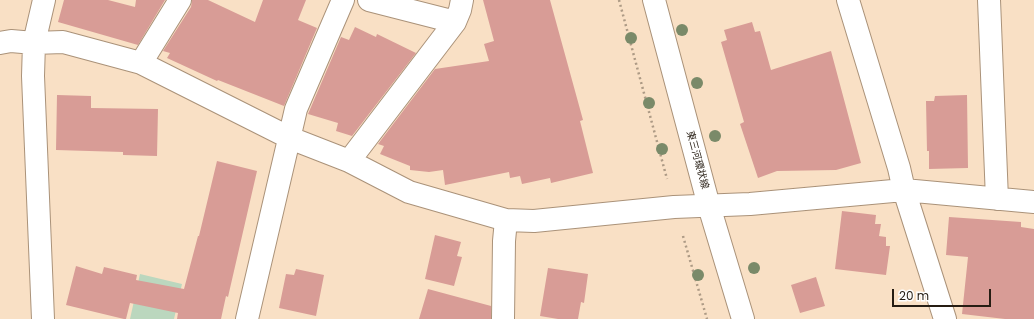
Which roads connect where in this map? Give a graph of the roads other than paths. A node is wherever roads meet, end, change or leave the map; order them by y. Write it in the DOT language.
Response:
graph roads {
  1 [pos="44,0"];
  2 [pos="180,0"];
  3 [pos="343,0"];
  4 [pos="369,0"];
  5 [pos="462,0"];
  6 [pos="654,0"];
  7 [pos="848,0"];
  8 [pos="989,0"];
  9 [pos="455,22"];
  10 [pos="0,43"];
  11 [pos="34,43"];
  12 [pos="141,64"];
  13 [pos="290,138"];
  14 [pos="349,161"];
  15 [pos="904,190"];
  16 [pos="997,199"];
  17 [pos="1034,202"];
  18 [pos="709,206"];
  19 [pos="506,220"];
  20 [pos="43,319"];
  21 [pos="247,319"];
  22 [pos="502,319"];
  23 [pos="743,319"];
  24 [pos="945,319"];
  1 -- 11 [label="street"];
  2 -- 12 [label="street"];
  3 -- 13 [label="street"];
  4 -- 9 [label="street"];
  5 -- 9 [label="street"];
  6 -- 18 [label="street, 東三河環状線"];
  7 -- 15 [label="street"];
  8 -- 16 [label="street"];
  9 -- 14 [label="street"];
  10 -- 11 [label="street"];
  11 -- 12 [label="street"];
  11 -- 20 [label="street"];
  12 -- 13 [label="street"];
  13 -- 14 [label="street"];
  13 -- 21 [label="street"];
  14 -- 19 [label="street"];
  15 -- 16 [label="street"];
  15 -- 18 [label="street"];
  15 -- 24 [label="street"];
  16 -- 17 [label="street"];
  18 -- 19 [label="street"];
  18 -- 23 [label="street, 東三河環状線"];
  19 -- 22 [label="street"];
}
